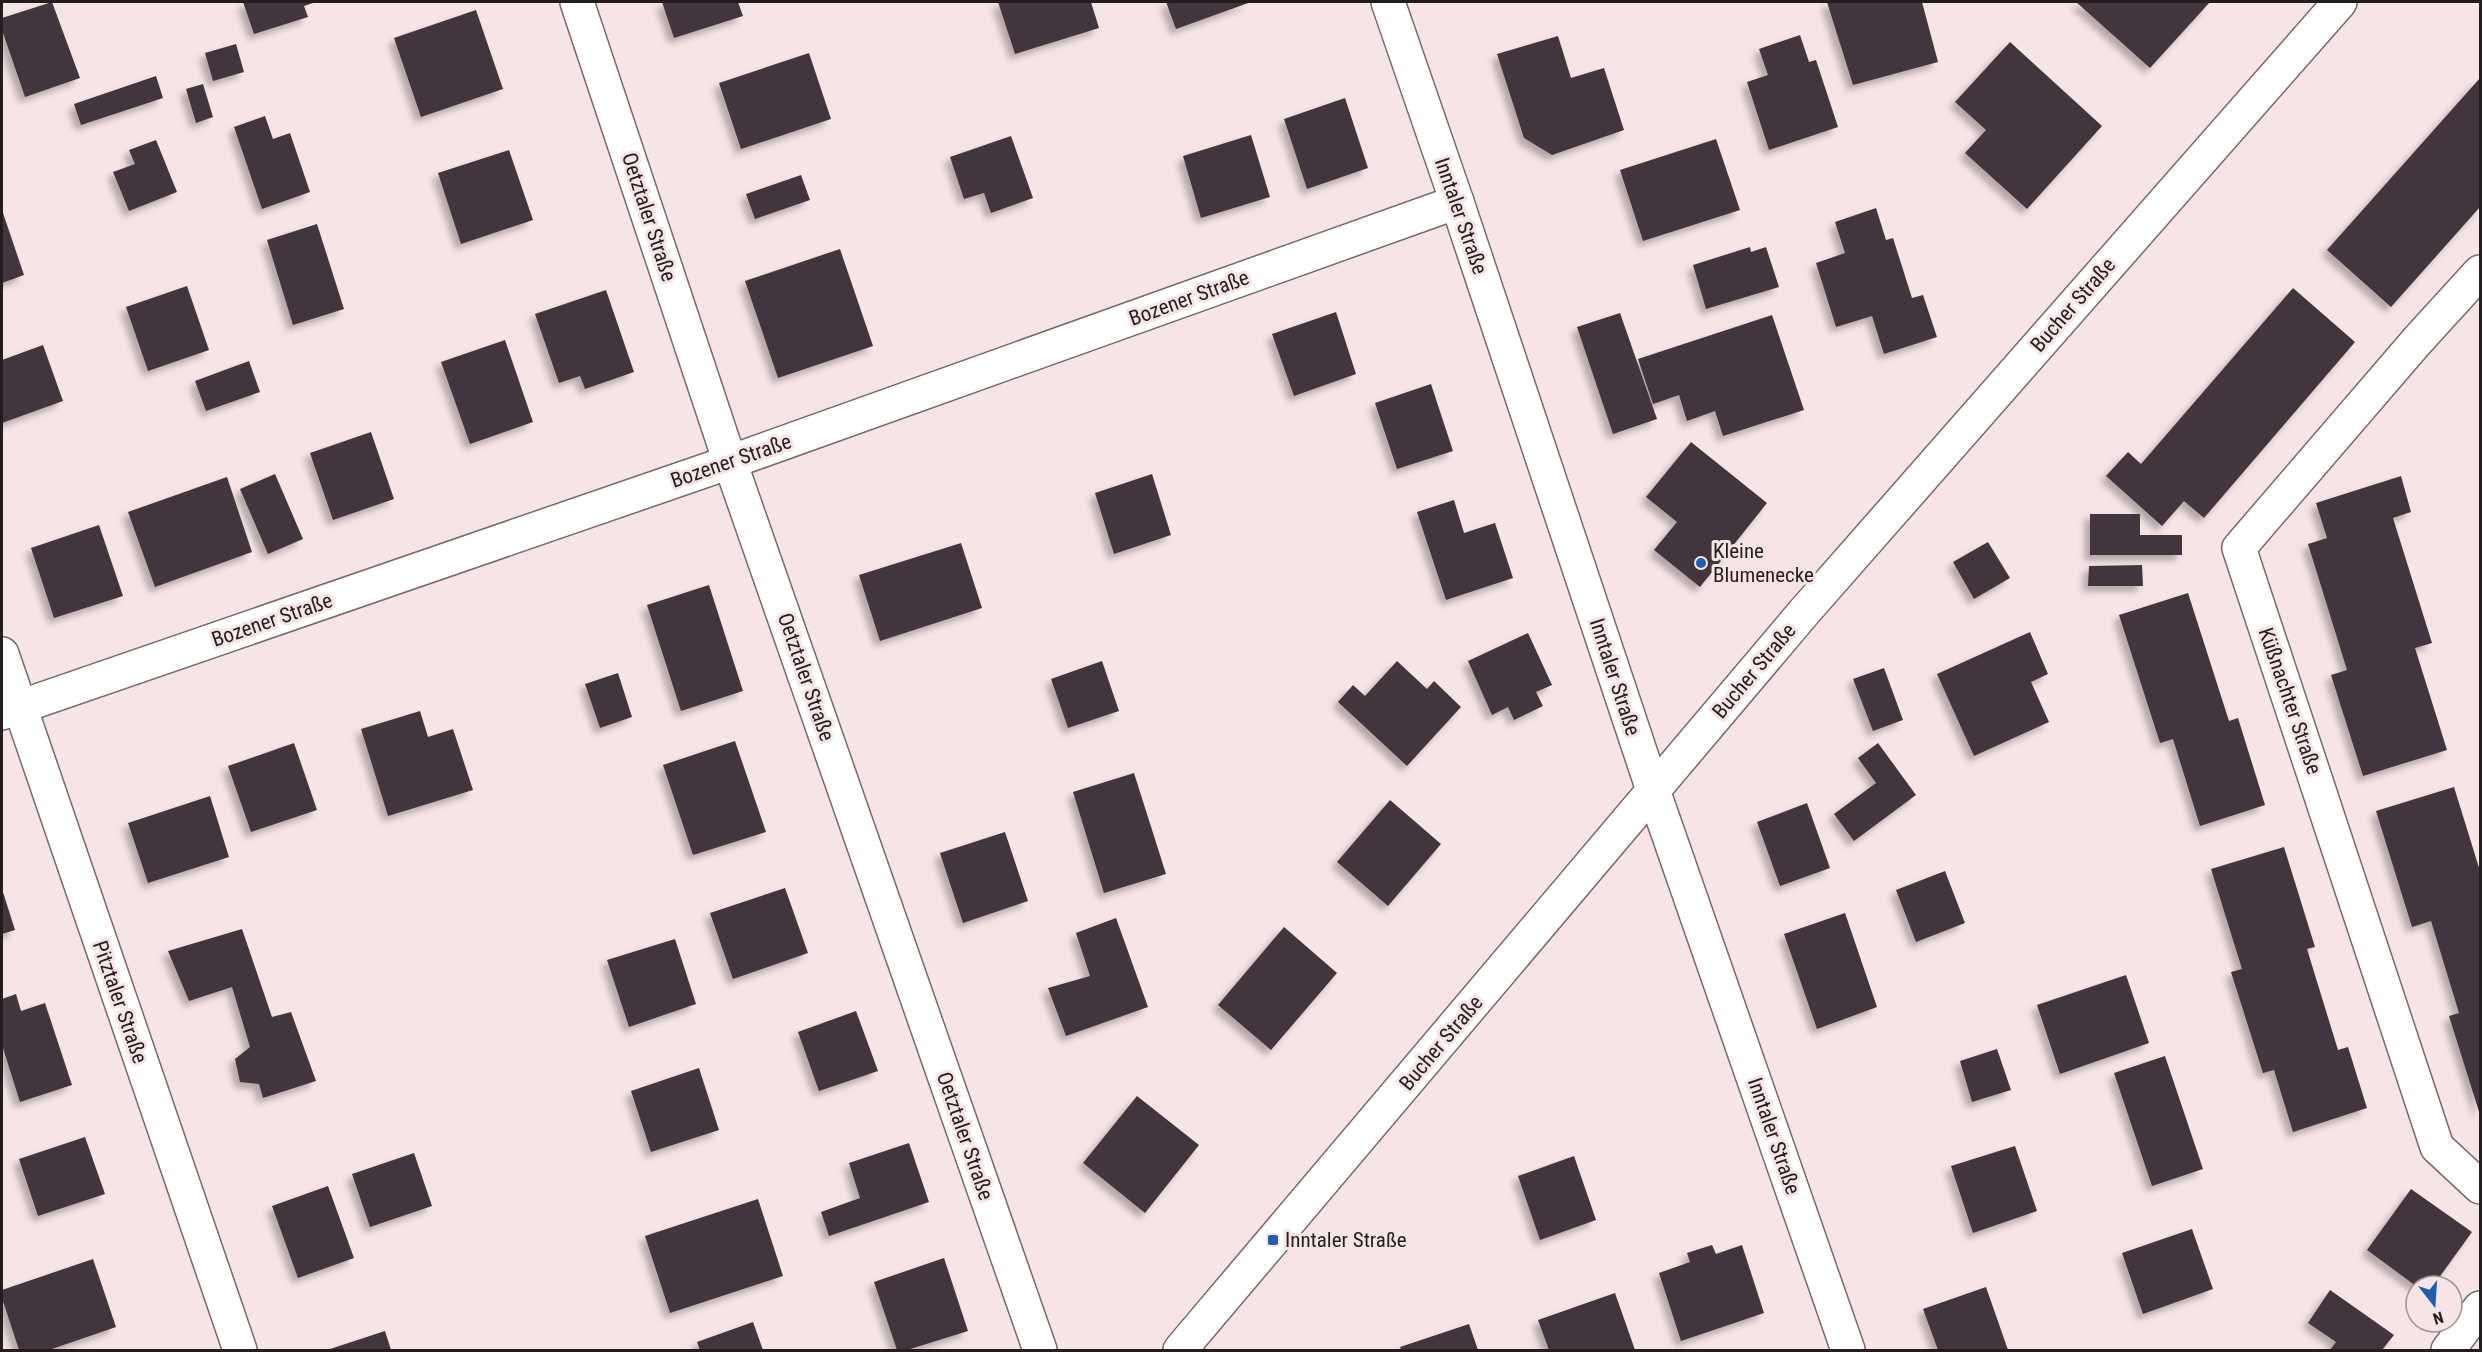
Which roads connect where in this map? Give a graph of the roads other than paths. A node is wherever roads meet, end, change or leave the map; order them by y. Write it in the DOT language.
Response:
graph roads {
  1 [pos="577,2"];
  2 [pos="1388,2"];
  3 [pos="2340,2"];
  4 [pos="1457,202"];
  5 [pos="2481,272"];
  6 [pos="730,462"];
  7 [pos="2,654"];
  8 [pos="11,710"];
  9 [pos="1653,790"];
  10 [pos="2481,1187"];
  11 [pos="2481,1308"];
  12 [pos="240,1350"];
  13 [pos="1040,1350"];
  14 [pos="1180,1350"];
  15 [pos="1848,1350"];
  16 [pos="2448,1350"];
  1 -- 6 [label="street, Oetztaler Straße"];
  2 -- 4 [label="street, Inntaler Straße"];
  3 -- 9 [label="street, Bucher Straße"];
  4 -- 6 [label="street, Bozener Straße"];
  4 -- 9 [label="street, Inntaler Straße"];
  5 -- 10 [label="street, Küßnachter Straße"];
  6 -- 8 [label="street, Bozener Straße"];
  6 -- 13 [label="street, Oetztaler Straße"];
  7 -- 8 [label="street, Pitztaler Straße"];
  8 -- 12 [label="street, Pitztaler Straße"];
  9 -- 14 [label="street, Bucher Straße"];
  9 -- 15 [label="street, Inntaler Straße"];
  11 -- 16 [label="street"];
}
